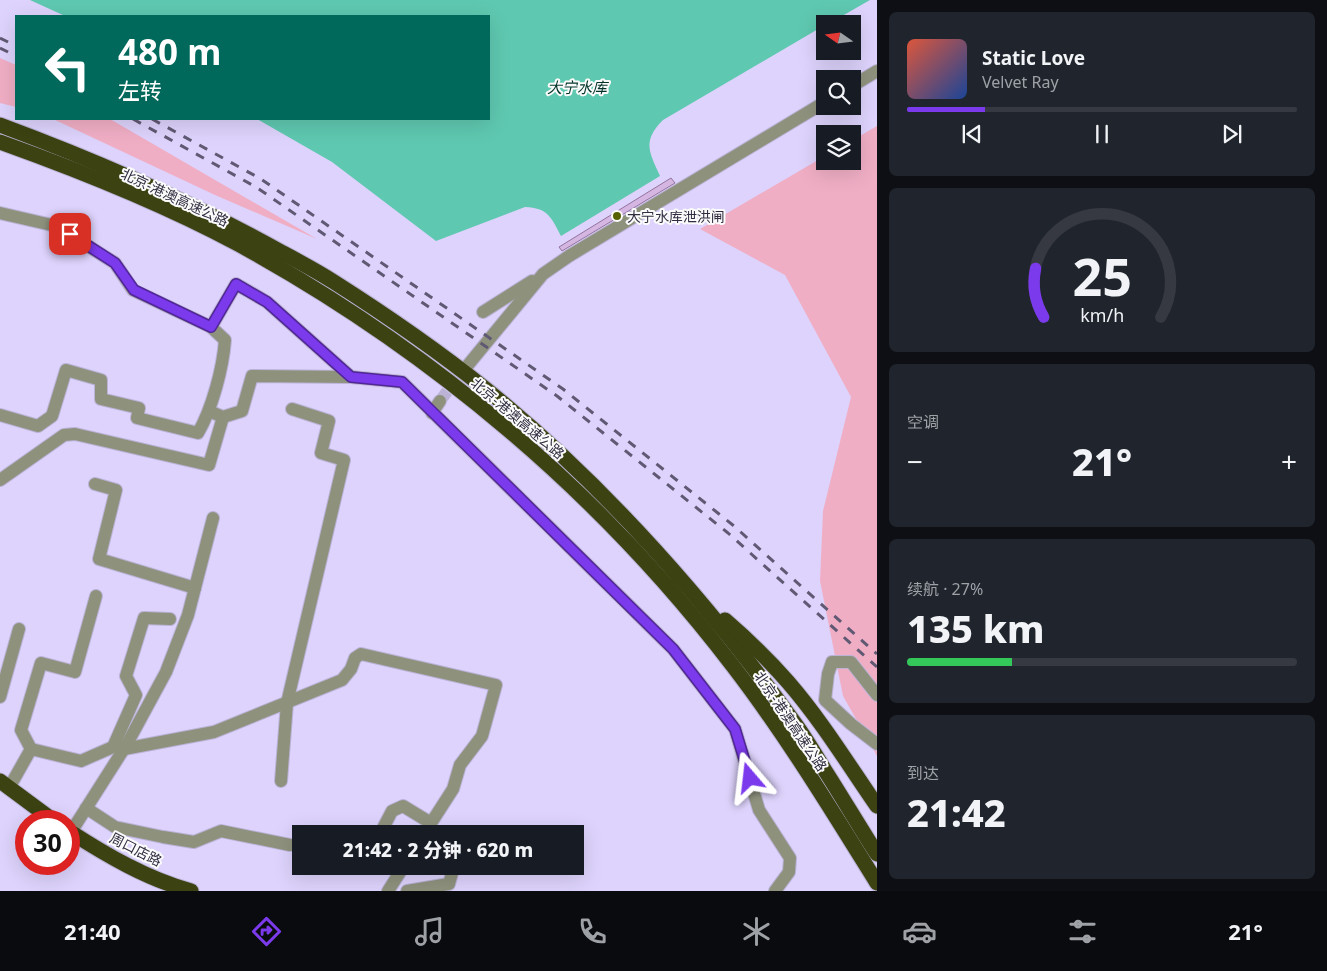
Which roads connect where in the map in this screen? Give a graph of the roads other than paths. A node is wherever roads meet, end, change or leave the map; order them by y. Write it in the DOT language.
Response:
graph roads {
  1 [pos="877,71"];
  2 [pos="861,81"];
  3 [pos="816,107"];
  4 [pos="0,126"];
  5 [pos="0,142"];
  6 [pos="0,213"];
  7 [pos="543,274"];
  8 [pos="483,312"];
  9 [pos="211,327"];
  10 [pos="468,364"];
  11 [pos="351,377"];
  12 [pos="440,400"];
  13 [pos="292,409"];
  14 [pos="209,411"];
  15 [pos="432,413"];
  16 [pos="0,415"];
  17 [pos="223,417"];
  18 [pos="0,480"];
  19 [pos="95,484"];
  20 [pos="213,518"];
  21 [pos="195,588"];
  22 [pos="692,591"];
  23 [pos="96,596"];
  24 [pos="170,619"];
  25 [pos="19,629"];
  26 [pos="877,694"];
  27 [pos="0,697"];
  28 [pos="287,703"];
  29 [pos="877,744"];
  30 [pos="31,749"];
  31 [pos="124,749"];
  32 [pos="281,781"];
  33 [pos="5,784"];
  34 [pos="877,806"];
  35 [pos="86,808"];
  36 [pos="39,810"];
  37 [pos="80,817"];
  38 [pos="385,825"];
  39 [pos="425,825"];
  40 [pos="430,825"];
  41 [pos="80,838"];
  42 [pos="290,845"];
  43 [pos="877,854"];
  44 [pos="398,875"];
  45 [pos="452,875"];
  46 [pos="877,882"];
  47 [pos="190,891"];
  48 [pos="388,891"];
  49 [pos="406,891"];
  50 [pos="775,891"];
  1 -- 2 [label="street"];
  3 -- 7 [label="street"];
  4 -- 22 [label="highway, 北京-港澳高速公路"];
  5 -- 46 [label="highway, 北京-港澳高速公路"];
  6 -- 9 [label="street"];
  7 -- 8 [label="street"];
  7 -- 10 [label="street"];
  9 -- 11 [label="street"];
  9 -- 14 [label="street"];
  11 -- 15 [label="street"];
  11 -- 17 [label="street"];
  12 -- 15 [label="street"];
  13 -- 28 [label="street"];
  14 -- 16 [label="street"];
  14 -- 17 [label="street"];
  15 -- 50 [label="street"];
  17 -- 18 [label="street"];
  19 -- 21 [label="street"];
  20 -- 21 [label="street"];
  21 -- 31 [label="street"];
  22 -- 34 [label="highway"];
  22 -- 43 [label="highway, 北京-港澳高速公路"];
  23 -- 30 [label="street"];
  24 -- 30 [label="street"];
  25 -- 27 [label="street"];
  26 -- 29 [label="street"];
  28 -- 31 [label="street"];
  28 -- 32 [label="street"];
  28 -- 40 [label="street"];
  30 -- 33 [label="street"];
  31 -- 35 [label="street"];
  33 -- 36 [label="highway"];
  35 -- 37 [label="street"];
  35 -- 42 [label="street"];
  38 -- 39 [label="street"];
  41 -- 47 [label="highway, 周口店路"];
  44 -- 48 [label="street"];
  45 -- 49 [label="street"];
}
